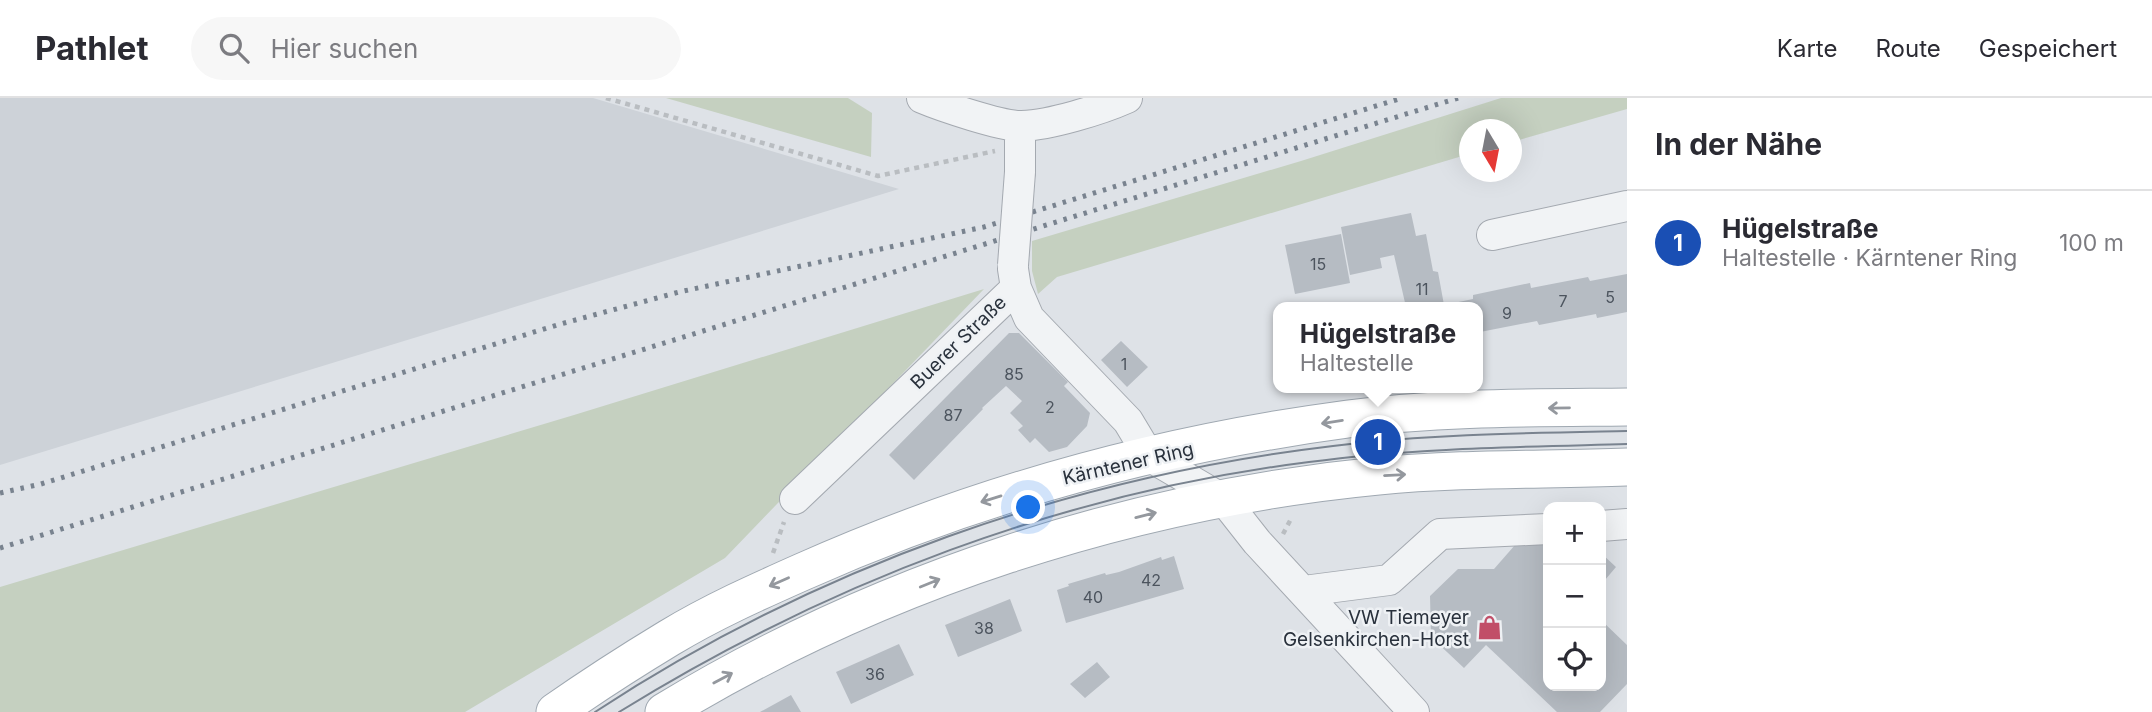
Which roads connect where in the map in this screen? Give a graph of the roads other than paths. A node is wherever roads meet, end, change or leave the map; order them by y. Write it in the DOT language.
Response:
graph roads {
  1 [pos="922,98"];
  2 [pos="1127,98"];
  3 [pos="1020,148"];
  4 [pos="1627,206"];
  5 [pos="1492,235"];
  6 [pos="1015,276"];
  7 [pos="1627,407"];
  8 [pos="1149,456"];
  9 [pos="1627,467"];
  10 [pos="795,499"];
  11 [pos="1224,500"];
  12 [pos="1627,524"];
  13 [pos="1606,526"];
  14 [pos="1543,528"];
  15 [pos="1304,591"];
  16 [pos="555,712"];
  17 [pos="664,712"];
  18 [pos="1414,712"];
  1 -- 3 [label="street"];
  2 -- 3 [label="street"];
  3 -- 6 [label="street, bridge"];
  4 -- 5 [label="street"];
  6 -- 8 [label="street"];
  6 -- 10 [label="street, Buerer Straße"];
  7 -- 8 [label="main road, Kärntener Ring, one-way"];
  8 -- 11 [label="street"];
  8 -- 16 [label="main road, Kärntener Ring, one-way"];
  11 -- 9 [label="main road, one-way"];
  11 -- 15 [label="street"];
  17 -- 11 [label="main road, one-way"];
  12 -- 13 [label="street"];
  14 -- 15 [label="street"];
  15 -- 18 [label="street"];
}
